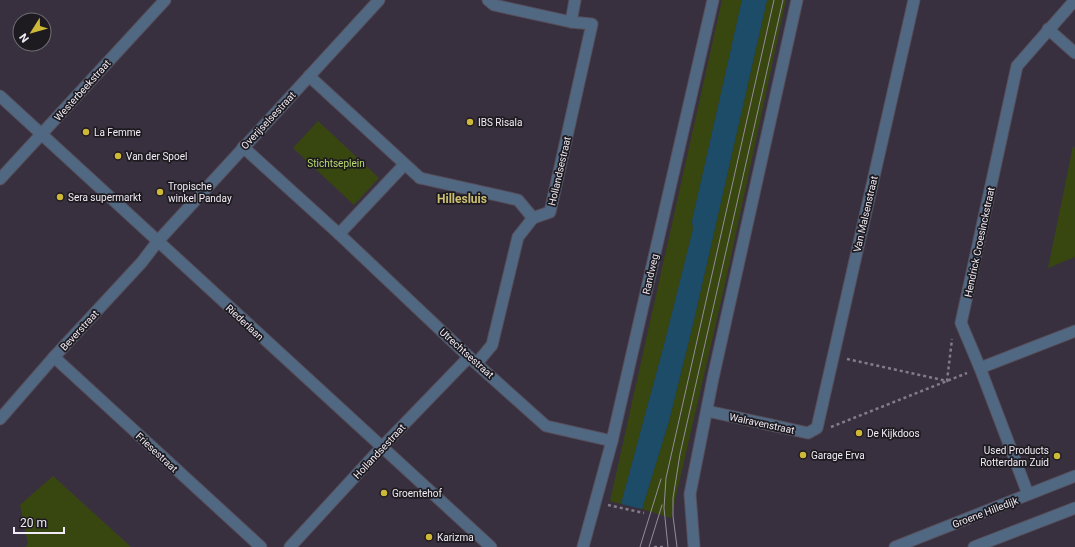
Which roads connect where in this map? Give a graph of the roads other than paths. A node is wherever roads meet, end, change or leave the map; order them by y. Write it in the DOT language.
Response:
graph roads {
  1 [pos="165,0"];
  2 [pos="379,0"];
  3 [pos="488,0"];
  4 [pos="575,0"];
  5 [pos="713,0"];
  6 [pos="797,0"];
  7 [pos="914,0"];
  8 [pos="1075,0"];
  9 [pos="571,22"];
  10 [pos="1048,29"];
  11 [pos="1075,53"];
  12 [pos="309,76"];
  13 [pos="0,96"];
  14 [pos="41,135"];
  15 [pos="243,147"];
  16 [pos="404,165"];
  17 [pos="0,179"];
  18 [pos="533,218"];
  19 [pos="339,234"];
  20 [pos="158,241"];
  21 [pos="1075,331"];
  22 [pos="54,357"];
  23 [pos="473,360"];
  24 [pos="980,368"];
  25 [pos="707,411"];
  26 [pos="0,419"];
  27 [pos="816,428"];
  28 [pos="612,441"];
  29 [pos="382,447"];
  30 [pos="1075,476"];
  31 [pos="1028,494"];
  32 [pos="1075,508"];
  33 [pos="261,547"];
  34 [pos="290,547"];
  35 [pos="490,547"];
  36 [pos="583,547"];
  37 [pos="694,547"];
  38 [pos="895,547"];
  39 [pos="974,547"];
  1 -- 14 [label="street, Westerbeekstraat"];
  2 -- 12 [label="street, Overijselsestraat"];
  3 -- 9 [label="street"];
  4 -- 9 [label="street"];
  5 -- 28 [label="street, Randweg"];
  6 -- 25 [label="street"];
  7 -- 27 [label="street, Van Malsenstraat"];
  8 -- 10 [label="street, Hendrick Croesinckstraat"];
  9 -- 18 [label="street, Hollandsestraat"];
  10 -- 11 [label="street"];
  10 -- 24 [label="street, Hendrick Croesinckstraat"];
  12 -- 15 [label="street, Overijselsestraat"];
  12 -- 16 [label="street"];
  13 -- 14 [label="street, Riederlaan"];
  14 -- 17 [label="street, Westerbeekstraat"];
  14 -- 20 [label="street, Riederlaan"];
  15 -- 19 [label="street"];
  15 -- 20 [label="street, Overijselsestraat"];
  16 -- 18 [label="street"];
  16 -- 19 [label="street"];
  18 -- 23 [label="street, Hollandsestraat"];
  19 -- 23 [label="street, Utrechtsestraat"];
  20 -- 22 [label="street, Beverstraat"];
  20 -- 29 [label="street, Riederlaan"];
  21 -- 24 [label="street"];
  22 -- 26 [label="street, Beverstraat"];
  22 -- 33 [label="street, Friesestraat"];
  23 -- 28 [label="street, Utrechtsestraat"];
  23 -- 29 [label="street, Hollandsestraat"];
  24 -- 31 [label="street"];
  25 -- 27 [label="street, Walravenstraat"];
  25 -- 37 [label="street"];
  28 -- 36 [label="street, Randweg"];
  29 -- 34 [label="street, Hollandsestraat"];
  29 -- 35 [label="street, Riederlaan"];
  30 -- 31 [label="street, Groene Hilledijk"];
  31 -- 38 [label="street, Groene Hilledijk"];
  32 -- 39 [label="street"];
}
